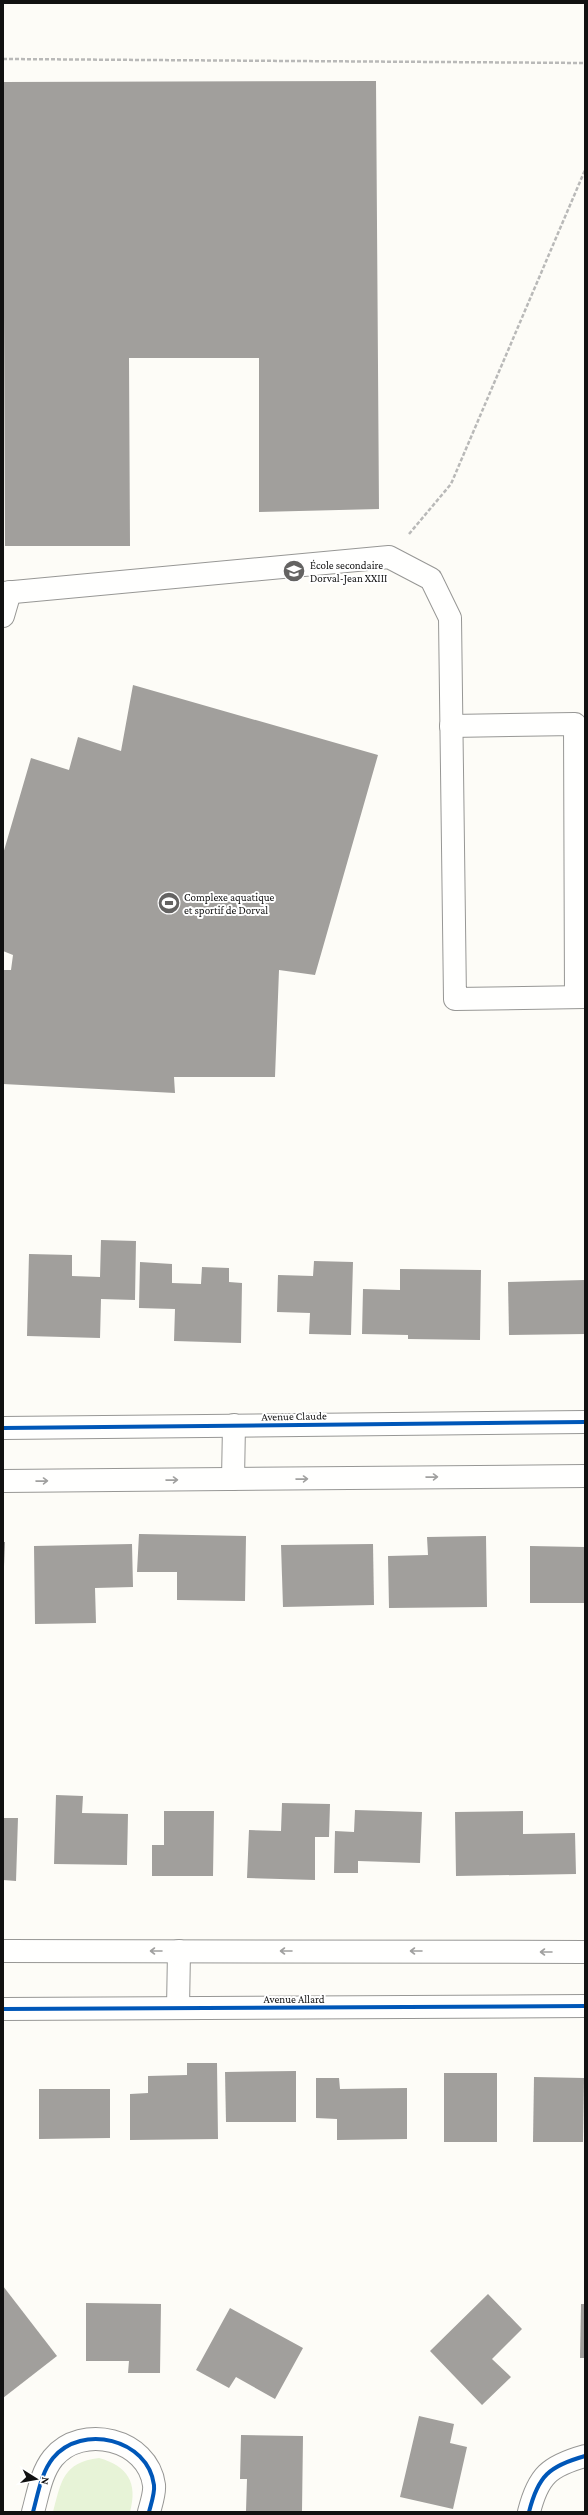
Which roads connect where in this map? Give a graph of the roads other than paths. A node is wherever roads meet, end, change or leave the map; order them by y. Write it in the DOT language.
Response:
graph roads {
  1 [pos="7,592"];
  2 [pos="3,616"];
  3 [pos="451,726"];
  4 [pos="580,997"];
  5 [pos="585,1422"];
  6 [pos="234,1426"];
  7 [pos="3,1428"];
  8 [pos="585,1476"];
  9 [pos="233,1479"];
  10 [pos="3,1481"];
  11 [pos="3,1951"];
  12 [pos="179,1951"];
  13 [pos="585,1952"];
  14 [pos="585,2006"];
  15 [pos="178,2008"];
  16 [pos="3,2009"];
  17 [pos="585,2456"];
  18 [pos="33,2512"];
  19 [pos="148,2512"];
  20 [pos="529,2512"];
  1 -- 2 [label="street"];
  1 -- 3 [label="street"];
  3 -- 4 [label="street"];
  3 -- 4 [label="street"];
  5 -- 6 [label="street, Avenue Claude"];
  6 -- 7 [label="street, Avenue Claude"];
  6 -- 9 [label="street"];
  9 -- 8 [label="street, one-way"];
  10 -- 9 [label="street, one-way"];
  12 -- 11 [label="street, one-way"];
  13 -- 12 [label="street, one-way"];
  12 -- 15 [label="street"];
  14 -- 15 [label="street, Avenue Allard"];
  15 -- 16 [label="street, Avenue Allard"];
  17 -- 20 [label="street"];
  18 -- 19 [label="street"];
}
